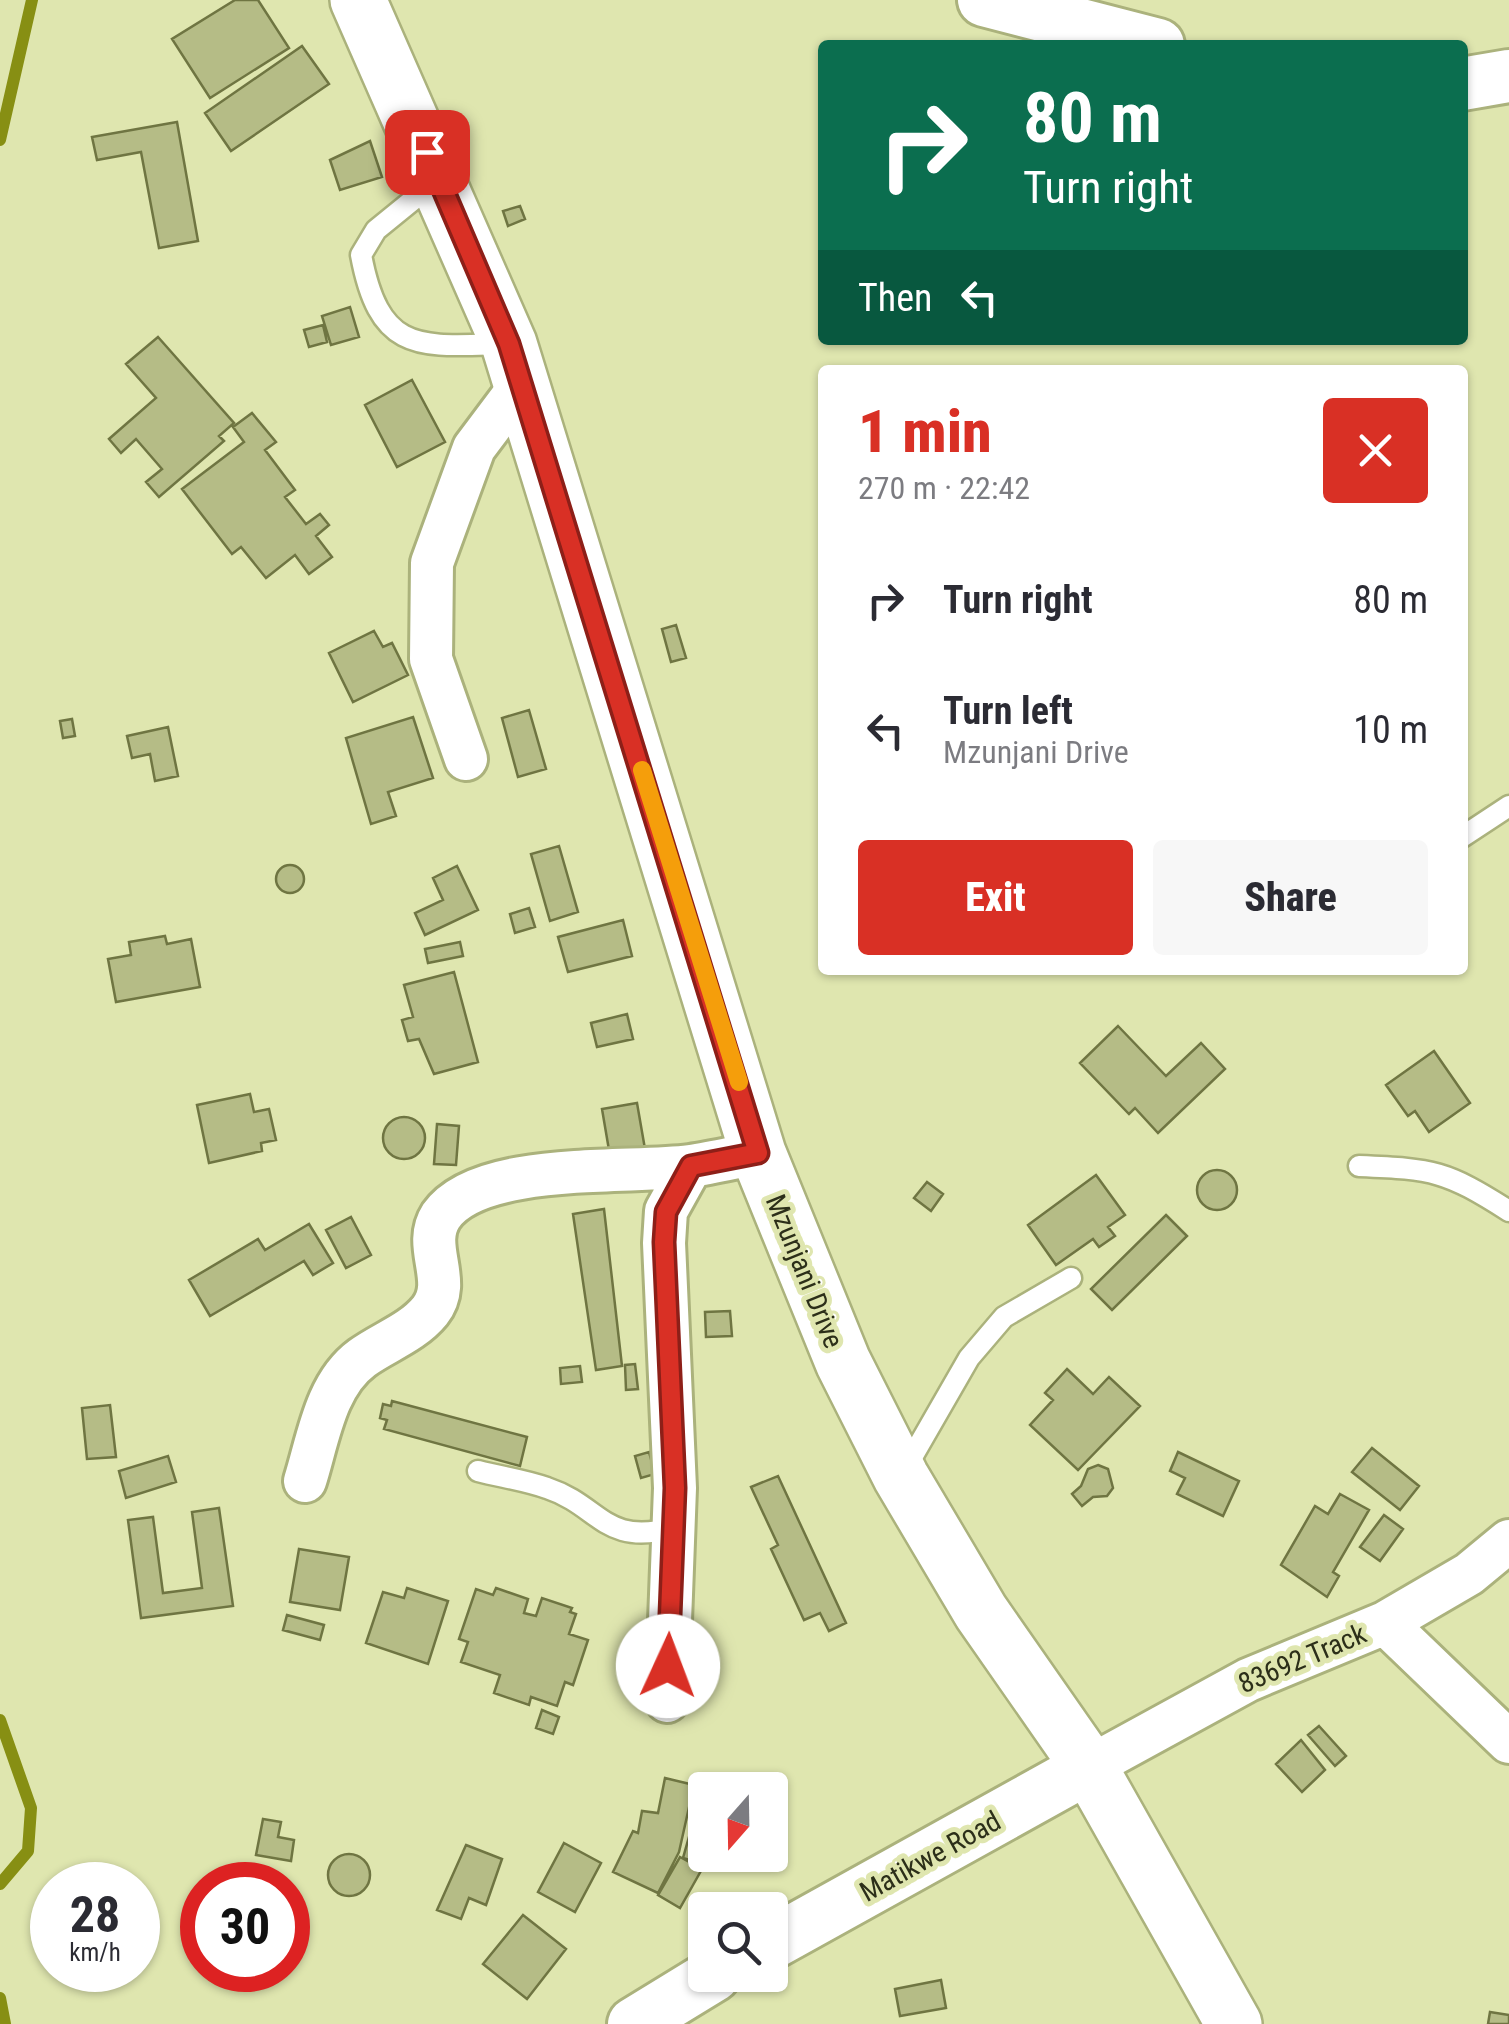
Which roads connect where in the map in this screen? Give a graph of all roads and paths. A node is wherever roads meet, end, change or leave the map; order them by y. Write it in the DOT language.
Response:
graph roads {
  1 [pos="358,0"];
  2 [pos="984,0"];
  3 [pos="1139,40"];
  4 [pos="1509,76"];
  5 [pos="1468,83"];
  6 [pos="439,179"];
  7 [pos="515,364"];
  8 [pos="466,759"];
  9 [pos="1509,806"];
  10 [pos="1468,833"];
  11 [pos="758,1153"];
  12 [pos="691,1166"];
  13 [pos="1360,1166"];
  14 [pos="1509,1212"];
  15 [pos="1071,1278"];
  16 [pos="478,1472"];
  17 [pos="900,1477"];
  18 [pos="305,1481"];
  19 [pos="674,1528"];
  20 [pos="1509,1541"];
  21 [pos="1385,1622"];
  22 [pos="667,1701"];
  23 [pos="1509,1742"];
  24 [pos="1089,1767"];
  25 [pos="788,1934"];
  26 [pos="688,1991"];
  27 [pos="634,2024"];
  28 [pos="1234,2024"];
  1 -- 6 [label="main road, Mzunjani Drive"];
  2 -- 3 [label="street"];
  4 -- 5 [label="street"];
  6 -- 7 [label="main road, Mzunjani Drive"];
  6 -- 7 [label="lane"];
  7 -- 8 [label="street"];
  7 -- 11 [label="main road, Mzunjani Drive"];
  9 -- 10 [label="lane"];
  11 -- 12 [label="street"];
  11 -- 17 [label="main road, Mzunjani Drive"];
  12 -- 18 [label="street"];
  12 -- 19 [label="street"];
  13 -- 14 [label="lane"];
  15 -- 17 [label="lane"];
  16 -- 19 [label="lane"];
  17 -- 24 [label="main road, Mzunjani Drive"];
  19 -- 22 [label="street"];
  20 -- 21 [label="street, 83692 Track"];
  21 -- 23 [label="street"];
  21 -- 24 [label="street, 83692 Track"];
  24 -- 25 [label="street, Matikwe Road"];
  24 -- 28 [label="main road, Mzunjani Drive"];
  26 -- 27 [label="street"];
}
